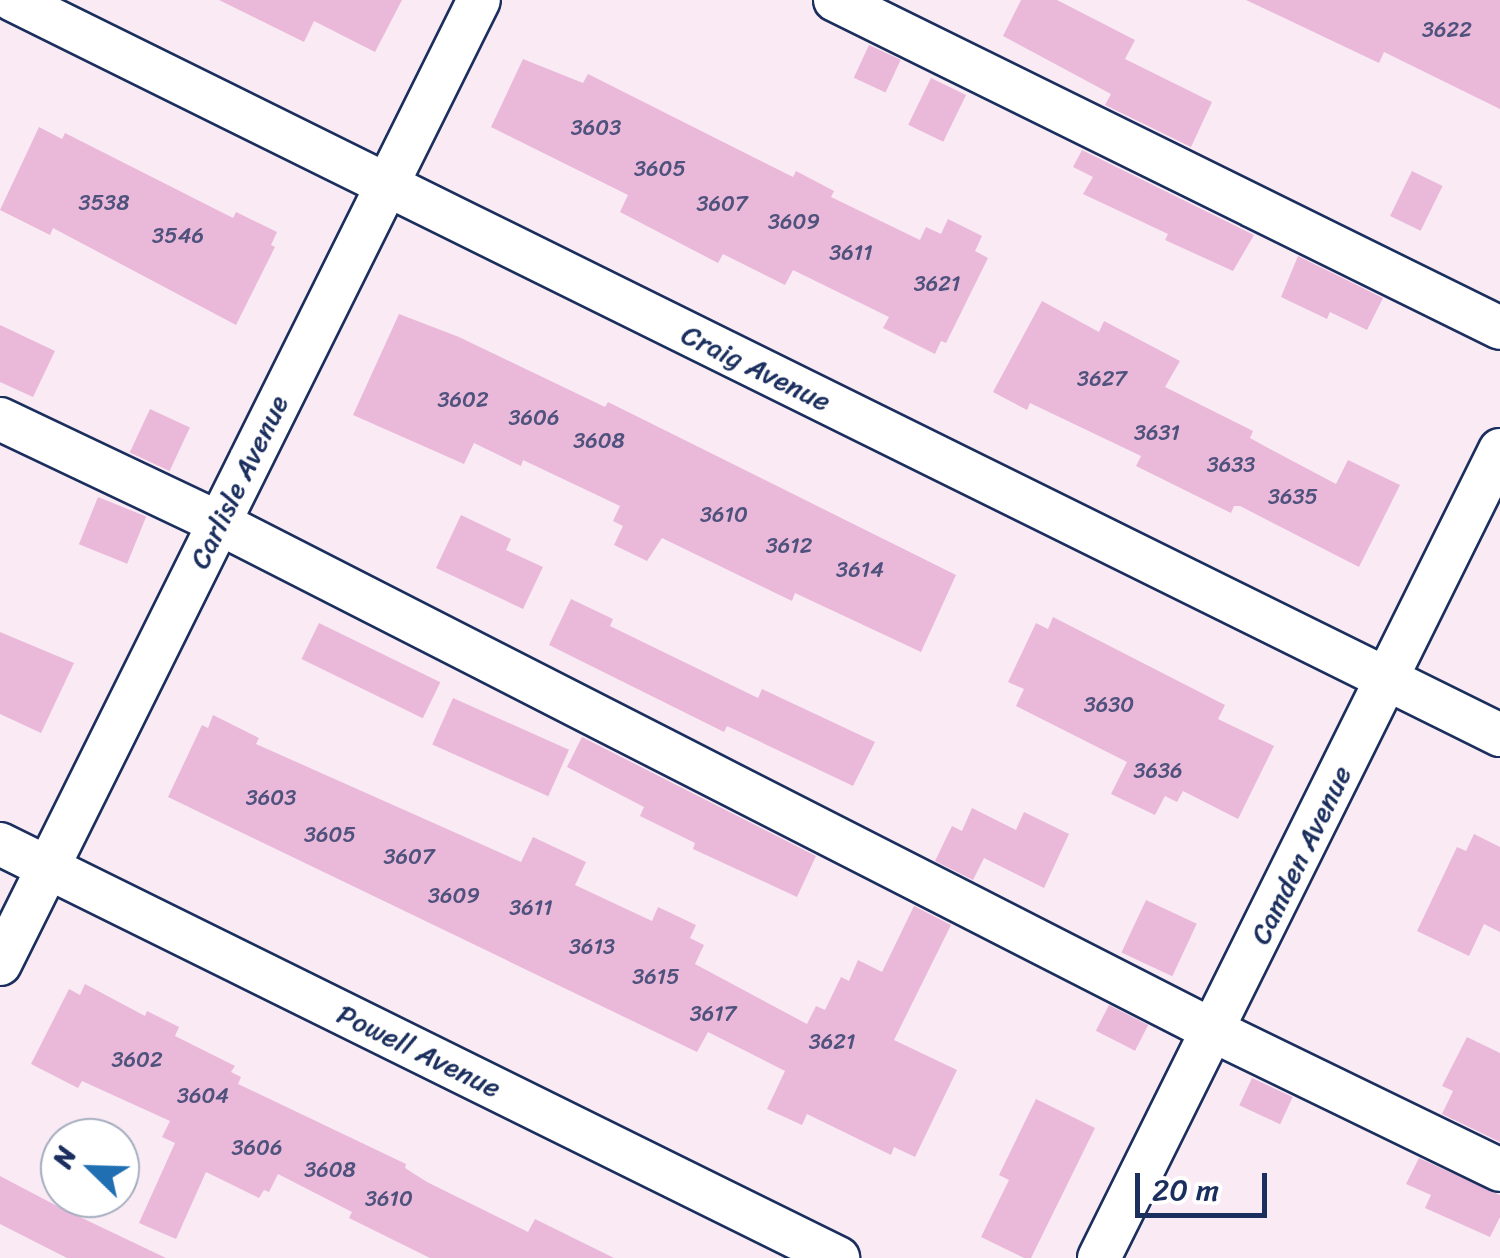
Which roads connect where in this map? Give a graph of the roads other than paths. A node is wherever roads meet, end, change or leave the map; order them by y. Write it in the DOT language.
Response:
graph roads {
  1 [pos="13,0"];
  2 [pos="479,0"];
  3 [pos="836,0"];
  4 [pos="387,186"];
  5 [pos="1500,328"];
  6 [pos="0,419"];
  7 [pos="1500,450"];
  8 [pos="219,523"];
  9 [pos="1388,680"];
  10 [pos="1500,735"];
  11 [pos="0,844"];
  12 [pos="51,869"];
  13 [pos="0,964"];
  14 [pos="1214,1031"];
  15 [pos="1500,1170"];
  16 [pos="838,1258"];
  17 [pos="1099,1258"];
  1 -- 4 [label="street, Craig Avenue"];
  2 -- 4 [label="street, Carlisle Avenue"];
  3 -- 5 [label="street"];
  4 -- 8 [label="street, Carlisle Avenue"];
  4 -- 9 [label="street, Craig Avenue"];
  6 -- 8 [label="street"];
  7 -- 9 [label="street, Camden Avenue"];
  8 -- 12 [label="street, Carlisle Avenue"];
  8 -- 14 [label="street"];
  9 -- 10 [label="street, Craig Avenue"];
  9 -- 14 [label="street, Camden Avenue"];
  11 -- 12 [label="street, Powell Avenue"];
  12 -- 13 [label="street, Carlisle Avenue"];
  12 -- 16 [label="street, Powell Avenue"];
  14 -- 15 [label="street"];
  14 -- 17 [label="street, Camden Avenue"];
}
